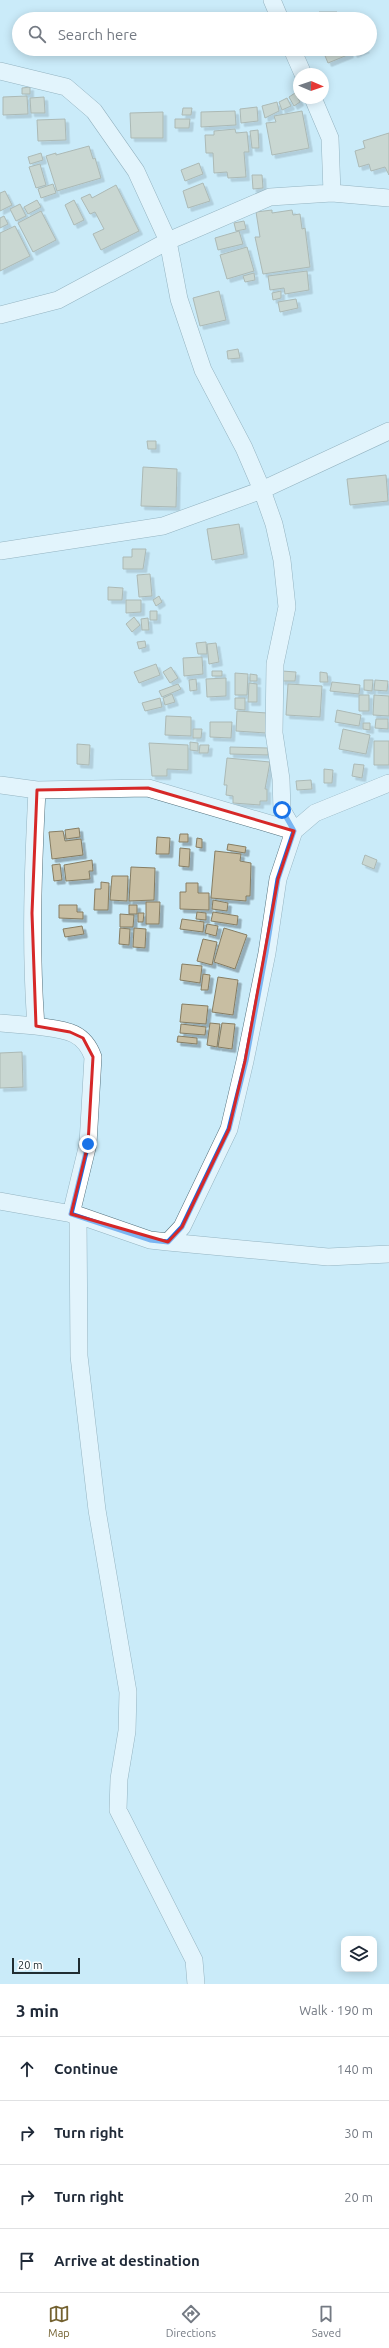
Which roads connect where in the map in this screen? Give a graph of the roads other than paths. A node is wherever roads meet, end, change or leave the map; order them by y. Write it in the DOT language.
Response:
graph roads {
  1 [pos="272,0"];
  2 [pos="277,12"];
  3 [pos="295,56"];
  4 [pos="300,68"];
  5 [pos="0,71"];
  6 [pos="316,104"];
  7 [pos="332,193"];
  8 [pos="389,198"];
  9 [pos="168,241"];
  10 [pos="0,315"];
  11 [pos="389,431"];
  12 [pos="262,490"];
  13 [pos="0,551"];
  14 [pos="389,783"];
  15 [pos="0,785"];
  16 [pos="37,790"];
  17 [pos="294,831"];
  18 [pos="0,1023"];
  19 [pos="36,1026"];
  20 [pos="0,1201"];
  21 [pos="75,1215"];
  22 [pos="168,1242"];
  23 [pos="389,1254"];
  24 [pos="196,1984"];
  1 -- 2 [label="street"];
  3 -- 4 [label="street"];
  5 -- 9 [label="street"];
  6 -- 7 [label="street"];
  7 -- 8 [label="street"];
  7 -- 9 [label="street"];
  9 -- 10 [label="street"];
  9 -- 12 [label="street"];
  11 -- 12 [label="street"];
  12 -- 13 [label="street"];
  12 -- 17 [label="street"];
  14 -- 17 [label="street"];
  15 -- 16 [label="street"];
  16 -- 17 [label="street"];
  16 -- 19 [label="street"];
  17 -- 22 [label="street"];
  18 -- 19 [label="street"];
  19 -- 21 [label="street"];
  20 -- 21 [label="street"];
  21 -- 22 [label="street"];
  21 -- 24 [label="street"];
  22 -- 23 [label="street"];
}
